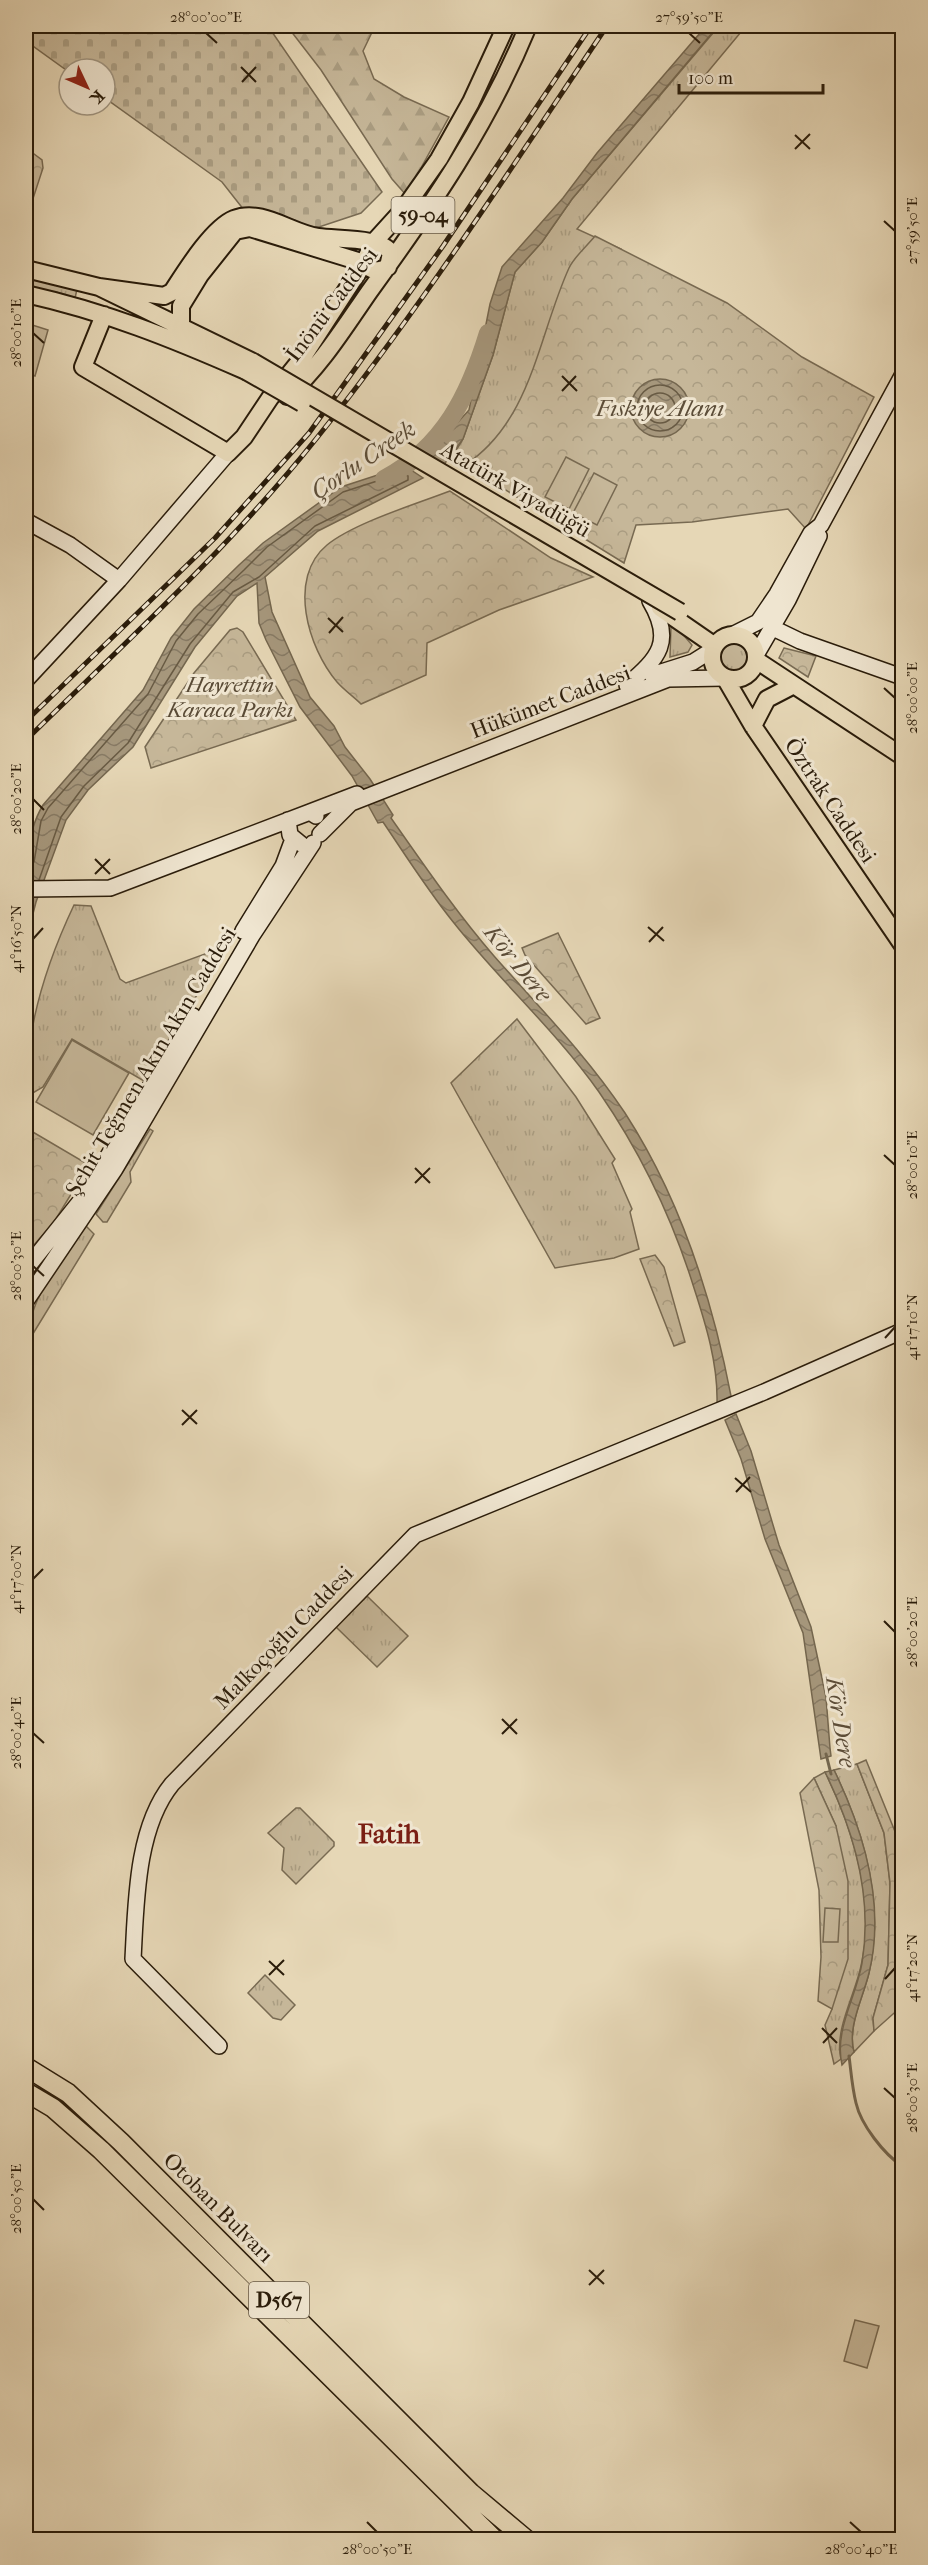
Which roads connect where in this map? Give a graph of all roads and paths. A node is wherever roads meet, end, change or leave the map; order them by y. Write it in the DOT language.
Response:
graph roads {
  1 [pos="506,26"];
  2 [pos="528,26"];
  3 [pos="374,243"];
  4 [pos="364,263"];
  5 [pos="388,267"];
  6 [pos="26,269"];
  7 [pos="99,287"];
  8 [pos="26,294"];
  9 [pos="104,315"];
  10 [pos="181,328"];
  11 [pos="249,367"];
  12 [pos="903,376"];
  13 [pos="288,387"];
  14 [pos="228,453"];
  15 [pos="26,521"];
  16 [pos="821,525"];
  17 [pos="119,580"];
  18 [pos="650,601"];
  19 [pos="773,628"];
  20 [pos="721,642"];
  21 [pos="756,658"];
  22 [pos="903,677"];
  23 [pos="725,678"];
  24 [pos="26,680"];
  25 [pos="627,686"];
  26 [pos="794,686"];
  27 [pos="753,726"];
  28 [pos="536,727"];
  29 [pos="903,756"];
  30 [pos="349,800"];
  31 [pos="310,812"];
  32 [pos="290,832"];
  33 [pos="317,838"];
  34 [pos="26,889"];
  35 [pos="903,945"];
  36 [pos="26,1269"];
  37 [pos="26,1301"];
  38 [pos="903,1331"];
  39 [pos="219,2046"];
  40 [pos="26,2067"];
  41 [pos="26,2092"];
  42 [pos="495,2540"];
  43 [pos="527,2540"];
  1 -- 3 [label="main road, İnönü Caddesi / 59-04"];
  2 -- 5 [label="main road, İnönü Caddesi / 59-04"];
  3 -- 4 [label="main road"];
  3 -- 5 [label="main road"];
  3 -- 7 [label="main road"];
  4 -- 5 [label="main road"];
  4 -- 10 [label="main road"];
  4 -- 13 [label="main road, İnönü Caddesi / 59-04"];
  5 -- 13 [label="main road, İnönü Caddesi / 59-04"];
  6 -- 7 [label="main road"];
  7 -- 10 [label="main road"];
  8 -- 9 [label="main road"];
  9 -- 11 [label="main road"];
  9 -- 14 [label="main road"];
  10 -- 11 [label="main road"];
  11 -- 18 [label="main road, Atatürk Viyadüğü, bridge"];
  11 -- 20 [label="main road, Atatürk Viyadüğü, bridge"];
  12 -- 16 [label="main road"];
  13 -- 14 [label="main road, 59-04"];
  14 -- 17 [label="main road, 59-04"];
  15 -- 17 [label="main road"];
  16 -- 19 [label="main road"];
  16 -- 20 [label="main road, Hükümet Caddesi"];
  17 -- 24 [label="main road, 59-04"];
  18 -- 20 [label="main road, Atatürk Viyadüğü"];
  18 -- 25 [label="main road"];
  19 -- 21 [label="main road"];
  19 -- 22 [label="main road"];
  20 -- 21 [label="main road"];
  20 -- 23 [label="main road"];
  20 -- 25 [label="main road, Hükümet Caddesi"];
  21 -- 23 [label="main road"];
  21 -- 26 [label="main road"];
  23 -- 27 [label="main road, Öztrak Caddesi"];
  23 -- 28 [label="main road, Hükümet Caddesi"];
  25 -- 28 [label="main road, Hükümet Caddesi"];
  26 -- 27 [label="main road"];
  26 -- 29 [label="main road"];
  27 -- 35 [label="main road, Öztrak Caddesi"];
  28 -- 30 [label="main road, Hükümet Caddesi"];
  30 -- 31 [label="main road"];
  30 -- 33 [label="main road, Şehit Teğmen Akın Akın Caddesi"];
  31 -- 32 [label="main road"];
  31 -- 33 [label="main road"];
  32 -- 33 [label="main road"];
  32 -- 34 [label="main road"];
  32 -- 36 [label="main road, Şehit Teğmen Akın Akın Caddesi"];
  33 -- 37 [label="main road, Şehit Teğmen Akın Akın Caddesi"];
  38 -- 39 [label="main road, Malkoçoğlu Caddesi"];
  40 -- 43 [label="highway, Otoban Bulvarı / D567"];
  41 -- 42 [label="highway, Otoban Bulvarı / D567"];
}
